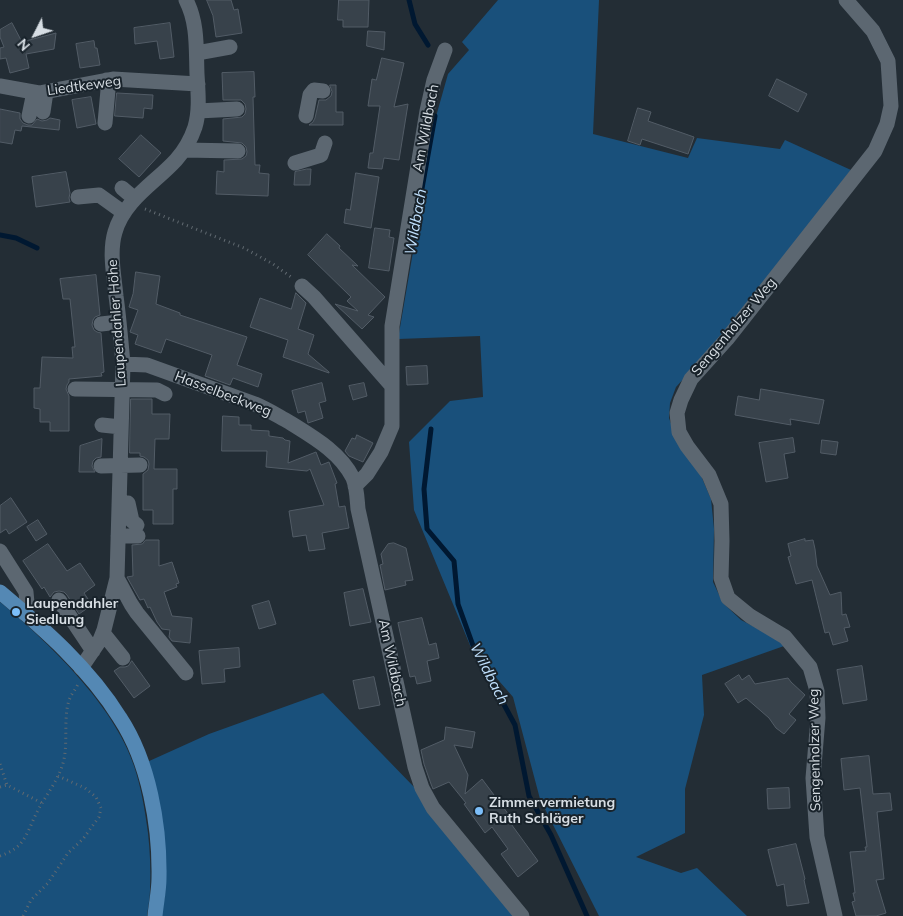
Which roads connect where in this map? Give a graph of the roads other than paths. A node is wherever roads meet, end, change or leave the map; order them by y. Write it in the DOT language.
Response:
graph roads {
  1 [pos="186,0"];
  2 [pos="846,0"];
  3 [pos="230,47"];
  4 [pos="445,50"];
  5 [pos="197,53"];
  6 [pos="106,80"];
  7 [pos="198,84"];
  8 [pos="0,86"];
  9 [pos="323,91"];
  10 [pos="40,92"];
  11 [pos="223,101"];
  12 [pos="198,106"];
  13 [pos="237,109"];
  14 [pos="36,114"];
  15 [pos="306,116"];
  16 [pos="105,123"];
  17 [pos="325,143"];
  18 [pos="184,150"];
  19 [pos="238,151"];
  20 [pos="295,163"];
  21 [pos="122,188"];
  22 [pos="78,197"];
  23 [pos="130,205"];
  24 [pos="302,286"];
  25 [pos="119,322"];
  26 [pos="101,324"];
  27 [pos="117,355"];
  28 [pos="392,386"];
  29 [pos="75,389"];
  30 [pos="122,389"];
  31 [pos="165,394"];
  32 [pos="102,425"];
  33 [pos="121,427"];
  34 [pos="101,466"];
  35 [pos="128,471"];
  36 [pos="355,486"];
  37 [pos="119,504"];
  38 [pos="118,536"];
  39 [pos="0,551"];
  40 [pos="117,578"];
  41 [pos="0,592"];
  42 [pos="59,600"];
  43 [pos="24,613"];
  44 [pos="103,633"];
  45 [pos="93,651"];
  46 [pos="123,658"];
  47 [pos="83,670"];
  48 [pos="186,673"];
  49 [pos="154,916"];
  50 [pos="522,916"];
  51 [pos="835,916"];
  1 -- 5 [label="street, Laupendahler Höhe"];
  2 -- 51 [label="street, Sengenholzer Weg"];
  3 -- 5 [label="street"];
  4 -- 28 [label="street, Am Wildbach"];
  5 -- 7 [label="street, Laupendahler Höhe"];
  6 -- 7 [label="street, Liedtkeweg"];
  6 -- 10 [label="street, Liedtkeweg"];
  6 -- 16 [label="street"];
  7 -- 12 [label="street, Laupendahler Höhe"];
  8 -- 10 [label="street, Liedtkeweg"];
  9 -- 15 [label="street"];
  10 -- 14 [label="street"];
  11 -- 12 [label="street"];
  12 -- 13 [label="street"];
  12 -- 18 [label="street, Laupendahler Höhe"];
  17 -- 20 [label="street"];
  18 -- 19 [label="street"];
  18 -- 23 [label="street, Laupendahler Höhe"];
  21 -- 23 [label="street"];
  22 -- 23 [label="street"];
  23 -- 25 [label="street, Laupendahler Höhe"];
  24 -- 28 [label="street"];
  25 -- 26 [label="street"];
  25 -- 27 [label="street, Laupendahler Höhe"];
  27 -- 30 [label="street, Laupendahler Höhe"];
  27 -- 36 [label="street, Hasselbeckweg"];
  28 -- 36 [label="street, Am Wildbach"];
  29 -- 30 [label="street"];
  30 -- 31 [label="street"];
  30 -- 33 [label="street, Laupendahler Höhe"];
  32 -- 33 [label="street"];
  33 -- 35 [label="street, Laupendahler Höhe"];
  34 -- 35 [label="street"];
  35 -- 37 [label="street, Laupendahler Höhe"];
  36 -- 50 [label="street, Am Wildbach"];
  37 -- 38 [label="street, Laupendahler Höhe"];
  37 -- 38 [label="street"];
  38 -- 40 [label="street, Laupendahler Höhe"];
  39 -- 43 [label="street"];
  40 -- 44 [label="street, Laupendahler Höhe"];
  40 -- 48 [label="street"];
  41 -- 43 [label="main road"];
  42 -- 45 [label="street"];
  43 -- 47 [label="main road"];
  44 -- 45 [label="street, Laupendahler Höhe"];
  44 -- 46 [label="street"];
  45 -- 47 [label="street, Laupendahler Höhe"];
  47 -- 49 [label="main road"];
}
